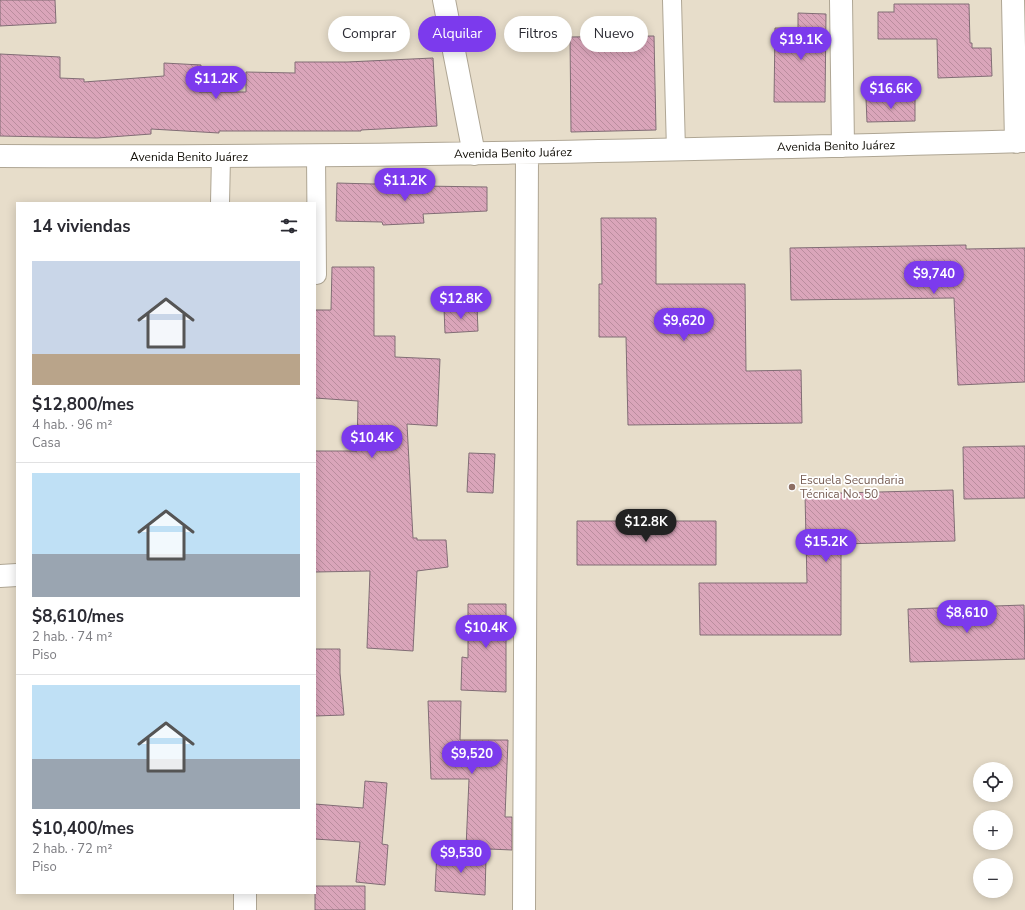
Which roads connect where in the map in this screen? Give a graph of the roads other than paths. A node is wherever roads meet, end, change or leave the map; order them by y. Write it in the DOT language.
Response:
graph roads {
  1 [pos="444,0"];
  2 [pos="672,0"];
  3 [pos="841,0"];
  4 [pos="1013,0"];
  5 [pos="1021,142"];
  6 [pos="843,146"];
  7 [pos="676,150"];
  8 [pos="527,153"];
  9 [pos="474,154"];
  10 [pos="0,156"];
  11 [pos="316,156"];
  12 [pos="221,157"];
  13 [pos="220,202"];
  14 [pos="317,275"];
  15 [pos="16,575"];
  16 [pos="0,576"];
  17 [pos="245,894"];
  18 [pos="246,910"];
  19 [pos="524,910"];
  1 -- 9 [label="street"];
  2 -- 7 [label="lane"];
  3 -- 6 [label="street"];
  4 -- 5 [label="street"];
  5 -- 6 [label="street, Avenida Benito Juárez"];
  6 -- 7 [label="street, Avenida Benito Juárez"];
  7 -- 8 [label="street, Avenida Benito Juárez"];
  8 -- 9 [label="street, Avenida Benito Juárez"];
  8 -- 19 [label="street"];
  9 -- 11 [label="street, Avenida Benito Juárez"];
  10 -- 12 [label="street, Avenida Benito Juárez"];
  11 -- 12 [label="street, Avenida Benito Juárez"];
  11 -- 14 [label="lane"];
  12 -- 13 [label="lane"];
  15 -- 16 [label="street"];
  17 -- 18 [label="street"];
}
